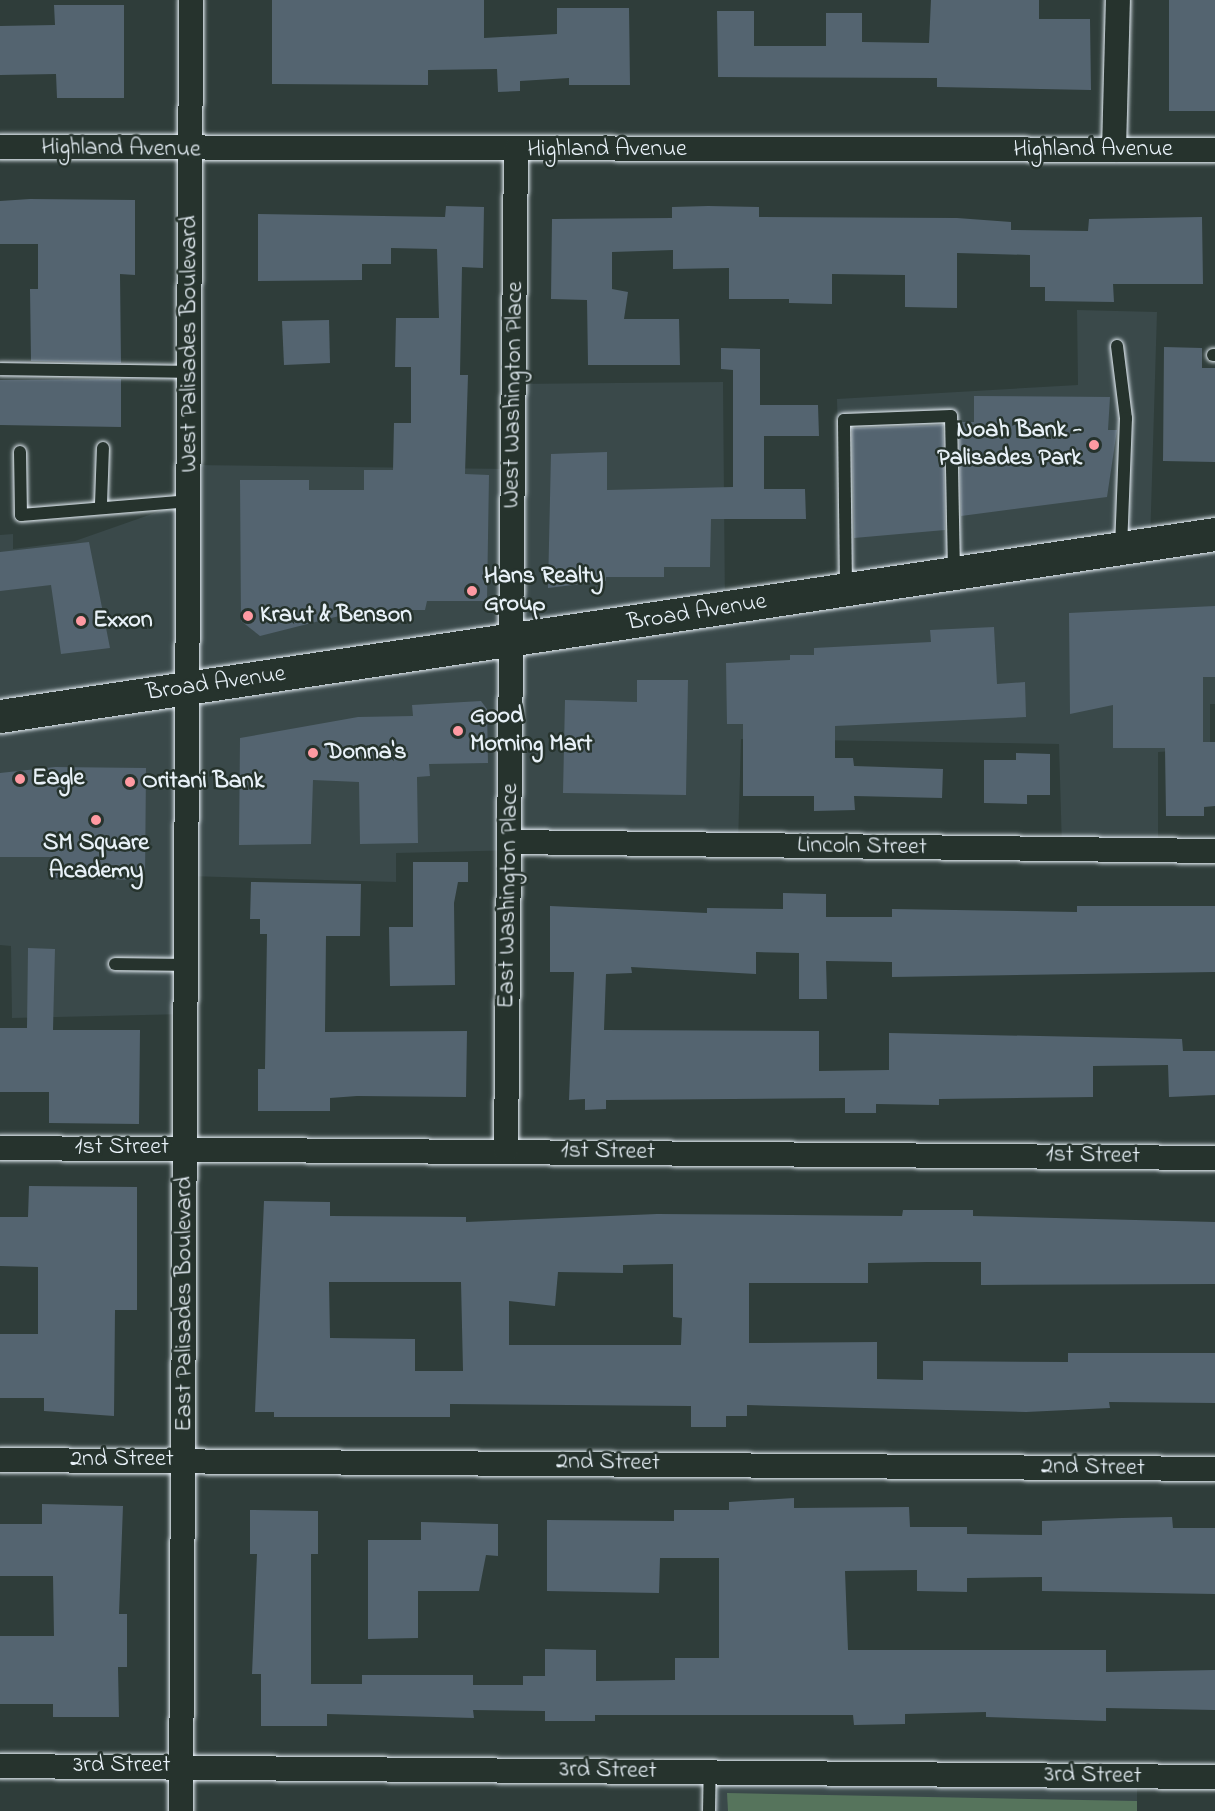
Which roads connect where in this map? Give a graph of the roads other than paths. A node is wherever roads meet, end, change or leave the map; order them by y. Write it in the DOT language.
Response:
graph roads {
  1 [pos="191,0"];
  2 [pos="1118,0"];
  3 [pos="0,147"];
  4 [pos="190,149"];
  5 [pos="516,150"];
  6 [pos="1114,150"];
  7 [pos="1215,150"];
  8 [pos="1117,346"];
  9 [pos="0,369"];
  10 [pos="190,372"];
  11 [pos="103,448"];
  12 [pos="20,452"];
  13 [pos="190,501"];
  14 [pos="101,504"];
  15 [pos="1215,534"];
  16 [pos="1121,549"];
  17 [pos="954,574"];
  18 [pos="846,590"];
  19 [pos="511,640"];
  20 [pos="189,688"];
  21 [pos="0,716"];
  22 [pos="509,842"];
  23 [pos="1215,851"];
  24 [pos="115,964"];
  25 [pos="187,965"];
  26 [pos="0,1148"];
  27 [pos="186,1148"];
  28 [pos="506,1151"];
  29 [pos="1215,1158"];
  30 [pos="183,1459"];
  31 [pos="0,1460"];
  32 [pos="1215,1469"];
  33 [pos="0,1766"];
  34 [pos="181,1766"];
  35 [pos="710,1772"];
  36 [pos="1215,1777"];
  37 [pos="181,1811"];
  38 [pos="709,1811"];
  1 -- 4 [label="street, West Palisades Boulevard"];
  2 -- 6 [label="street"];
  3 -- 4 [label="street, Highland Avenue"];
  4 -- 5 [label="street, Highland Avenue"];
  4 -- 10 [label="street, West Palisades Boulevard"];
  5 -- 6 [label="street, Highland Avenue"];
  5 -- 19 [label="street, West Washington Place"];
  6 -- 7 [label="street, Highland Avenue"];
  8 -- 16 [label="lane"];
  9 -- 10 [label="lane"];
  10 -- 13 [label="street, West Palisades Boulevard"];
  11 -- 14 [label="lane"];
  12 -- 14 [label="lane"];
  13 -- 14 [label="lane"];
  13 -- 20 [label="street, West Palisades Boulevard"];
  15 -- 16 [label="main road, Broad Avenue"];
  16 -- 17 [label="main road, Broad Avenue"];
  17 -- 18 [label="main road, Broad Avenue"];
  17 -- 18 [label="lane"];
  18 -- 19 [label="main road, Broad Avenue"];
  19 -- 20 [label="main road, Broad Avenue"];
  19 -- 22 [label="street, East Washington Place"];
  20 -- 21 [label="main road, Broad Avenue"];
  20 -- 25 [label="street, East Palisades Boulevard"];
  22 -- 23 [label="street, Lincoln Street"];
  22 -- 28 [label="street, East Washington Place"];
  24 -- 25 [label="lane"];
  25 -- 27 [label="street, East Palisades Boulevard"];
  26 -- 27 [label="street, 1st Street"];
  27 -- 28 [label="street, 1st Street"];
  27 -- 30 [label="street, East Palisades Boulevard"];
  28 -- 29 [label="street, 1st Street"];
  30 -- 31 [label="street, 2nd Street"];
  30 -- 32 [label="street, 2nd Street"];
  30 -- 34 [label="street, East Palisades Boulevard"];
  33 -- 34 [label="street, 3rd Street"];
  34 -- 35 [label="street, 3rd Street"];
  34 -- 37 [label="street, East Palisades Boulevard"];
  35 -- 36 [label="street, 3rd Street"];
  35 -- 38 [label="lane"];
}
